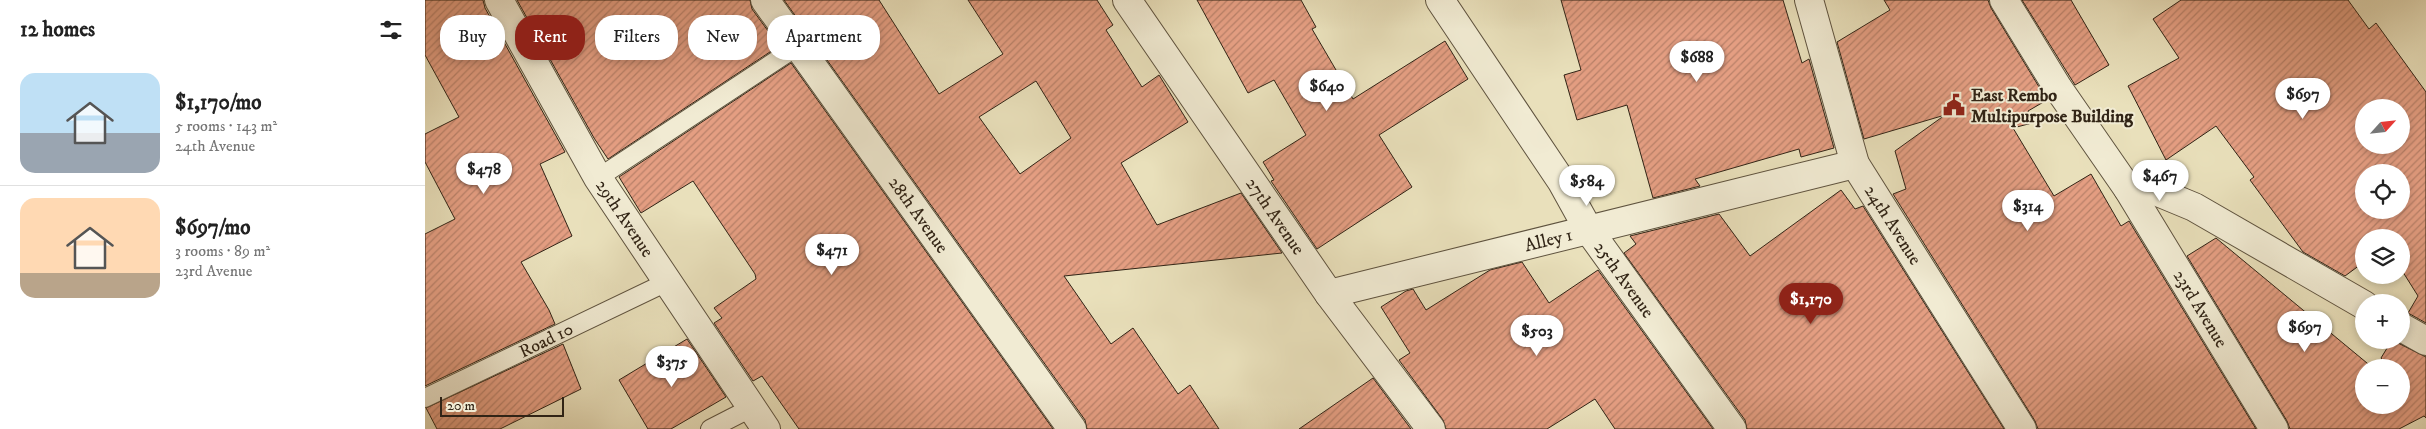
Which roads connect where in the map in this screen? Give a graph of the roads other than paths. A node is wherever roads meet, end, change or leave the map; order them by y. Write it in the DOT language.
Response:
graph roads {
  1 [pos="499,0"];
  2 [pos="765,0"];
  3 [pos="1127,0"];
  4 [pos="1440,0"];
  5 [pos="1809,0"];
  6 [pos="2004,0"];
  7 [pos="776,15"];
  8 [pos="777,60"];
  9 [pos="808,60"];
  10 [pos="1855,164"];
  11 [pos="599,178"];
  12 [pos="2128,190"];
  13 [pos="1588,229"];
  14 [pos="667,282"];
  15 [pos="1329,294"];
  16 [pos="2355,300"];
  17 [pos="2410,332"];
  18 [pos="2426,341"];
  19 [pos="425,398"];
  20 [pos="758,419"];
  21 [pos="710,429"];
  22 [pos="1072,429"];
  23 [pos="1431,429"];
  24 [pos="1731,429"];
  25 [pos="2022,429"];
  26 [pos="2274,429"];
  1 -- 11 [label="street, 29th Avenue"];
  2 -- 7 [label="street, 28th Avenue"];
  3 -- 15 [label="street, 27th Avenue"];
  4 -- 13 [label="street, 25th Avenue"];
  5 -- 10 [label="street, 24th Avenue"];
  6 -- 12 [label="street, 23rd Avenue"];
  8 -- 11 [label="lane"];
  9 -- 22 [label="street, 28th Avenue"];
  10 -- 13 [label="street, Alley 1"];
  10 -- 25 [label="street, 24th Avenue"];
  11 -- 14 [label="street, 29th Avenue"];
  12 -- 16 [label="street"];
  12 -- 26 [label="street, 23rd Avenue"];
  13 -- 15 [label="street, Alley 1"];
  13 -- 24 [label="street, 25th Avenue"];
  14 -- 19 [label="lane, Road 10"];
  14 -- 20 [label="street, 29th Avenue"];
  15 -- 23 [label="street, 27th Avenue"];
  17 -- 18 [label="street"];
  20 -- 21 [label="lane"];
}
